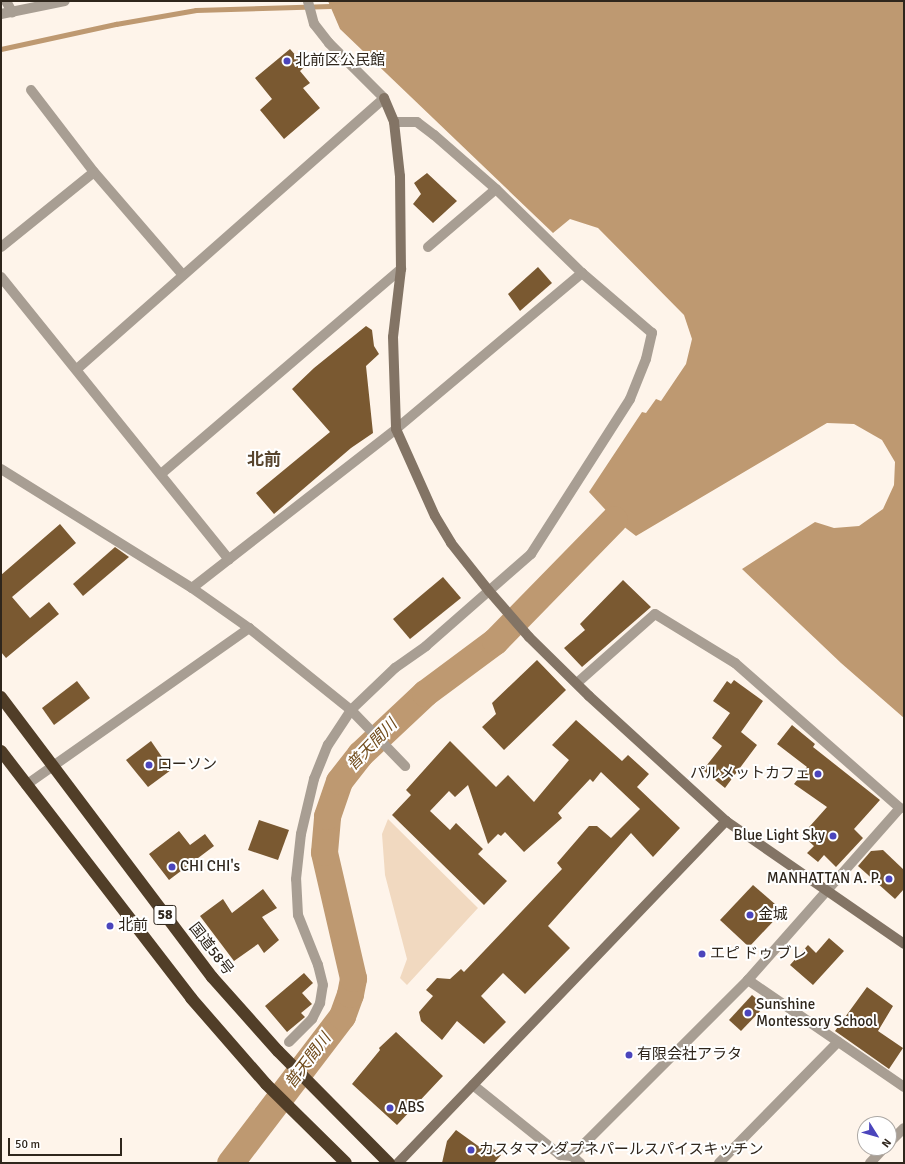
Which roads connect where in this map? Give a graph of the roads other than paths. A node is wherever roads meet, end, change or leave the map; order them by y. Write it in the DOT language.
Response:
graph roads {
  1 [pos="6,1"];
  2 [pos="65,1"];
  3 [pos="308,1"];
  4 [pos="12,12"];
  5 [pos="1,14"];
  6 [pos="31,90"];
  7 [pos="384,98"];
  8 [pos="394,122"];
  9 [pos="94,172"];
  10 [pos="496,189"];
  11 [pos="1,247"];
  12 [pos="428,247"];
  13 [pos="401,269"];
  14 [pos="582,273"];
  15 [pos="183,275"];
  16 [pos="1,277"];
  17 [pos="77,369"];
  18 [pos="396,429"];
  19 [pos="1,469"];
  20 [pos="161,474"];
  21 [pos="229,560"];
  22 [pos="192,588"];
  23 [pos="492,594"];
  24 [pos="249,628"];
  25 [pos="577,683"];
  26 [pos="1,697"];
  27 [pos="351,710"];
  28 [pos="1,751"];
  29 [pos="53,764"];
  30 [pos="405,766"];
  31 [pos="26,785"];
  32 [pos="726,821"];
  33 [pos="826,890"];
  34 [pos="904,944"];
  35 [pos="748,980"];
  36 [pos="289,1042"];
  37 [pos="838,1042"];
  38 [pos="473,1085"];
  39 [pos="904,1087"];
  40 [pos="904,1128"];
  41 [pos="897,1135"];
  42 [pos="576,1160"];
  43 [pos="346,1163"];
  44 [pos="389,1163"];
  45 [pos="398,1163"];
  46 [pos="719,1163"];
  1 -- 4 [label="street"];
  2 -- 4 [label="street"];
  3 -- 7 [label="street"];
  4 -- 5 [label="street"];
  6 -- 9 [label="street"];
  7 -- 8 [label="street"];
  7 -- 15 [label="street"];
  8 -- 10 [label="street"];
  8 -- 13 [label="street"];
  9 -- 11 [label="street"];
  9 -- 15 [label="street"];
  10 -- 12 [label="street"];
  10 -- 14 [label="street"];
  13 -- 18 [label="street"];
  13 -- 20 [label="street"];
  14 -- 18 [label="street"];
  14 -- 23 [label="street"];
  15 -- 17 [label="street"];
  16 -- 17 [label="street"];
  17 -- 20 [label="street"];
  18 -- 21 [label="street"];
  18 -- 23 [label="street"];
  19 -- 22 [label="street"];
  20 -- 21 [label="street"];
  21 -- 22 [label="street"];
  22 -- 24 [label="street"];
  23 -- 25 [label="street"];
  23 -- 27 [label="street"];
  24 -- 27 [label="street"];
  24 -- 29 [label="street"];
  25 -- 32 [label="street"];
  25 -- 33 [label="street"];
  26 -- 29 [label="highway, 国道58号 / 58"];
  27 -- 30 [label="street"];
  27 -- 36 [label="street"];
  28 -- 31 [label="highway, 58"];
  29 -- 31 [label="street"];
  29 -- 44 [label="highway, 国道58号 / 58"];
  31 -- 43 [label="highway, 58"];
  32 -- 33 [label="street"];
  32 -- 38 [label="street"];
  33 -- 34 [label="street"];
  33 -- 35 [label="street"];
  35 -- 37 [label="street"];
  35 -- 42 [label="street"];
  37 -- 39 [label="street"];
  37 -- 46 [label="street"];
  38 -- 42 [label="street"];
  38 -- 45 [label="street"];
  40 -- 41 [label="street"];
}
